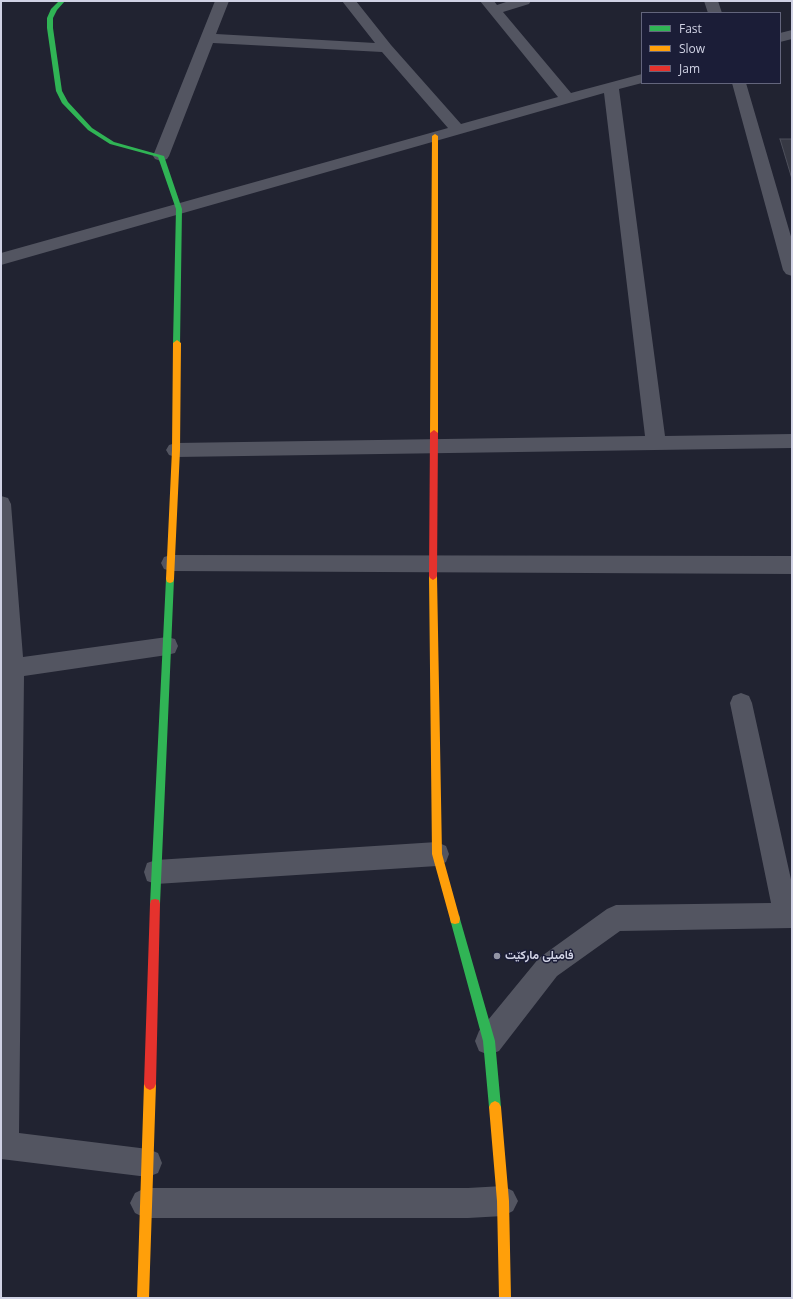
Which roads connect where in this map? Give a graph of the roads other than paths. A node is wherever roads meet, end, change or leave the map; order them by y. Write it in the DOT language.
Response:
graph roads {
  1 [pos="62,1"];
  2 [pos="222,1"];
  3 [pos="349,1"];
  4 [pos="524,1"];
  5 [pos="711,1"];
  6 [pos="490,5"];
  7 [pos="716,12"];
  8 [pos="792,34"];
  9 [pos="208,38"];
  10 [pos="781,38"];
  11 [pos="386,48"];
  12 [pos="641,78"];
  13 [pos="739,84"];
  14 [pos="611,87"];
  15 [pos="568,99"];
  16 [pos="457,129"];
  17 [pos="435,136"];
  18 [pos="161,156"];
  19 [pos="180,209"];
  20 [pos="1,259"];
  21 [pos="792,270"];
  22 [pos="792,441"];
  23 [pos="656,443"];
  24 [pos="434,446"];
  25 [pos="176,450"];
  26 [pos="1,504"];
  27 [pos="171,563"];
  28 [pos="432,564"];
  29 [pos="792,565"];
  30 [pos="167,646"];
  31 [pos="7,669"];
  32 [pos="741,703"];
  33 [pos="437,854"];
  34 [pos="6,865"];
  35 [pos="156,872"];
  36 [pos="789,915"];
  37 [pos="489,1041"];
  38 [pos="3,1145"];
  39 [pos="148,1163"];
  40 [pos="503,1201"];
  41 [pos="145,1203"];
  42 [pos="143,1298"];
  43 [pos="505,1298"];
  1 -- 18 [label="street"];
  2 -- 9 [label="street"];
  3 -- 11 [label="street"];
  4 -- 6 [label="street"];
  5 -- 7 [label="street"];
  6 -- 15 [label="street"];
  8 -- 10 [label="street"];
  9 -- 11 [label="street"];
  9 -- 18 [label="street"];
  11 -- 16 [label="street"];
  12 -- 14 [label="street"];
  13 -- 21 [label="street"];
  14 -- 15 [label="street"];
  14 -- 23 [label="street"];
  15 -- 16 [label="street"];
  16 -- 17 [label="street"];
  17 -- 19 [label="street"];
  17 -- 24 [label="street"];
  18 -- 19 [label="street"];
  19 -- 20 [label="street"];
  19 -- 25 [label="street"];
  22 -- 23 [label="street"];
  23 -- 24 [label="street"];
  24 -- 25 [label="street"];
  24 -- 28 [label="street"];
  25 -- 27 [label="street"];
  26 -- 31 [label="street"];
  27 -- 28 [label="street"];
  27 -- 30 [label="street"];
  28 -- 29 [label="street"];
  28 -- 33 [label="street"];
  30 -- 31 [label="street"];
  30 -- 35 [label="street"];
  31 -- 34 [label="street"];
  32 -- 36 [label="street"];
  33 -- 35 [label="street"];
  33 -- 37 [label="street"];
  34 -- 38 [label="street"];
  35 -- 39 [label="street"];
  36 -- 37 [label="street"];
  37 -- 40 [label="street"];
  38 -- 39 [label="street"];
  39 -- 41 [label="street"];
  40 -- 41 [label="street"];
  40 -- 43 [label="street"];
  41 -- 42 [label="street"];
}
